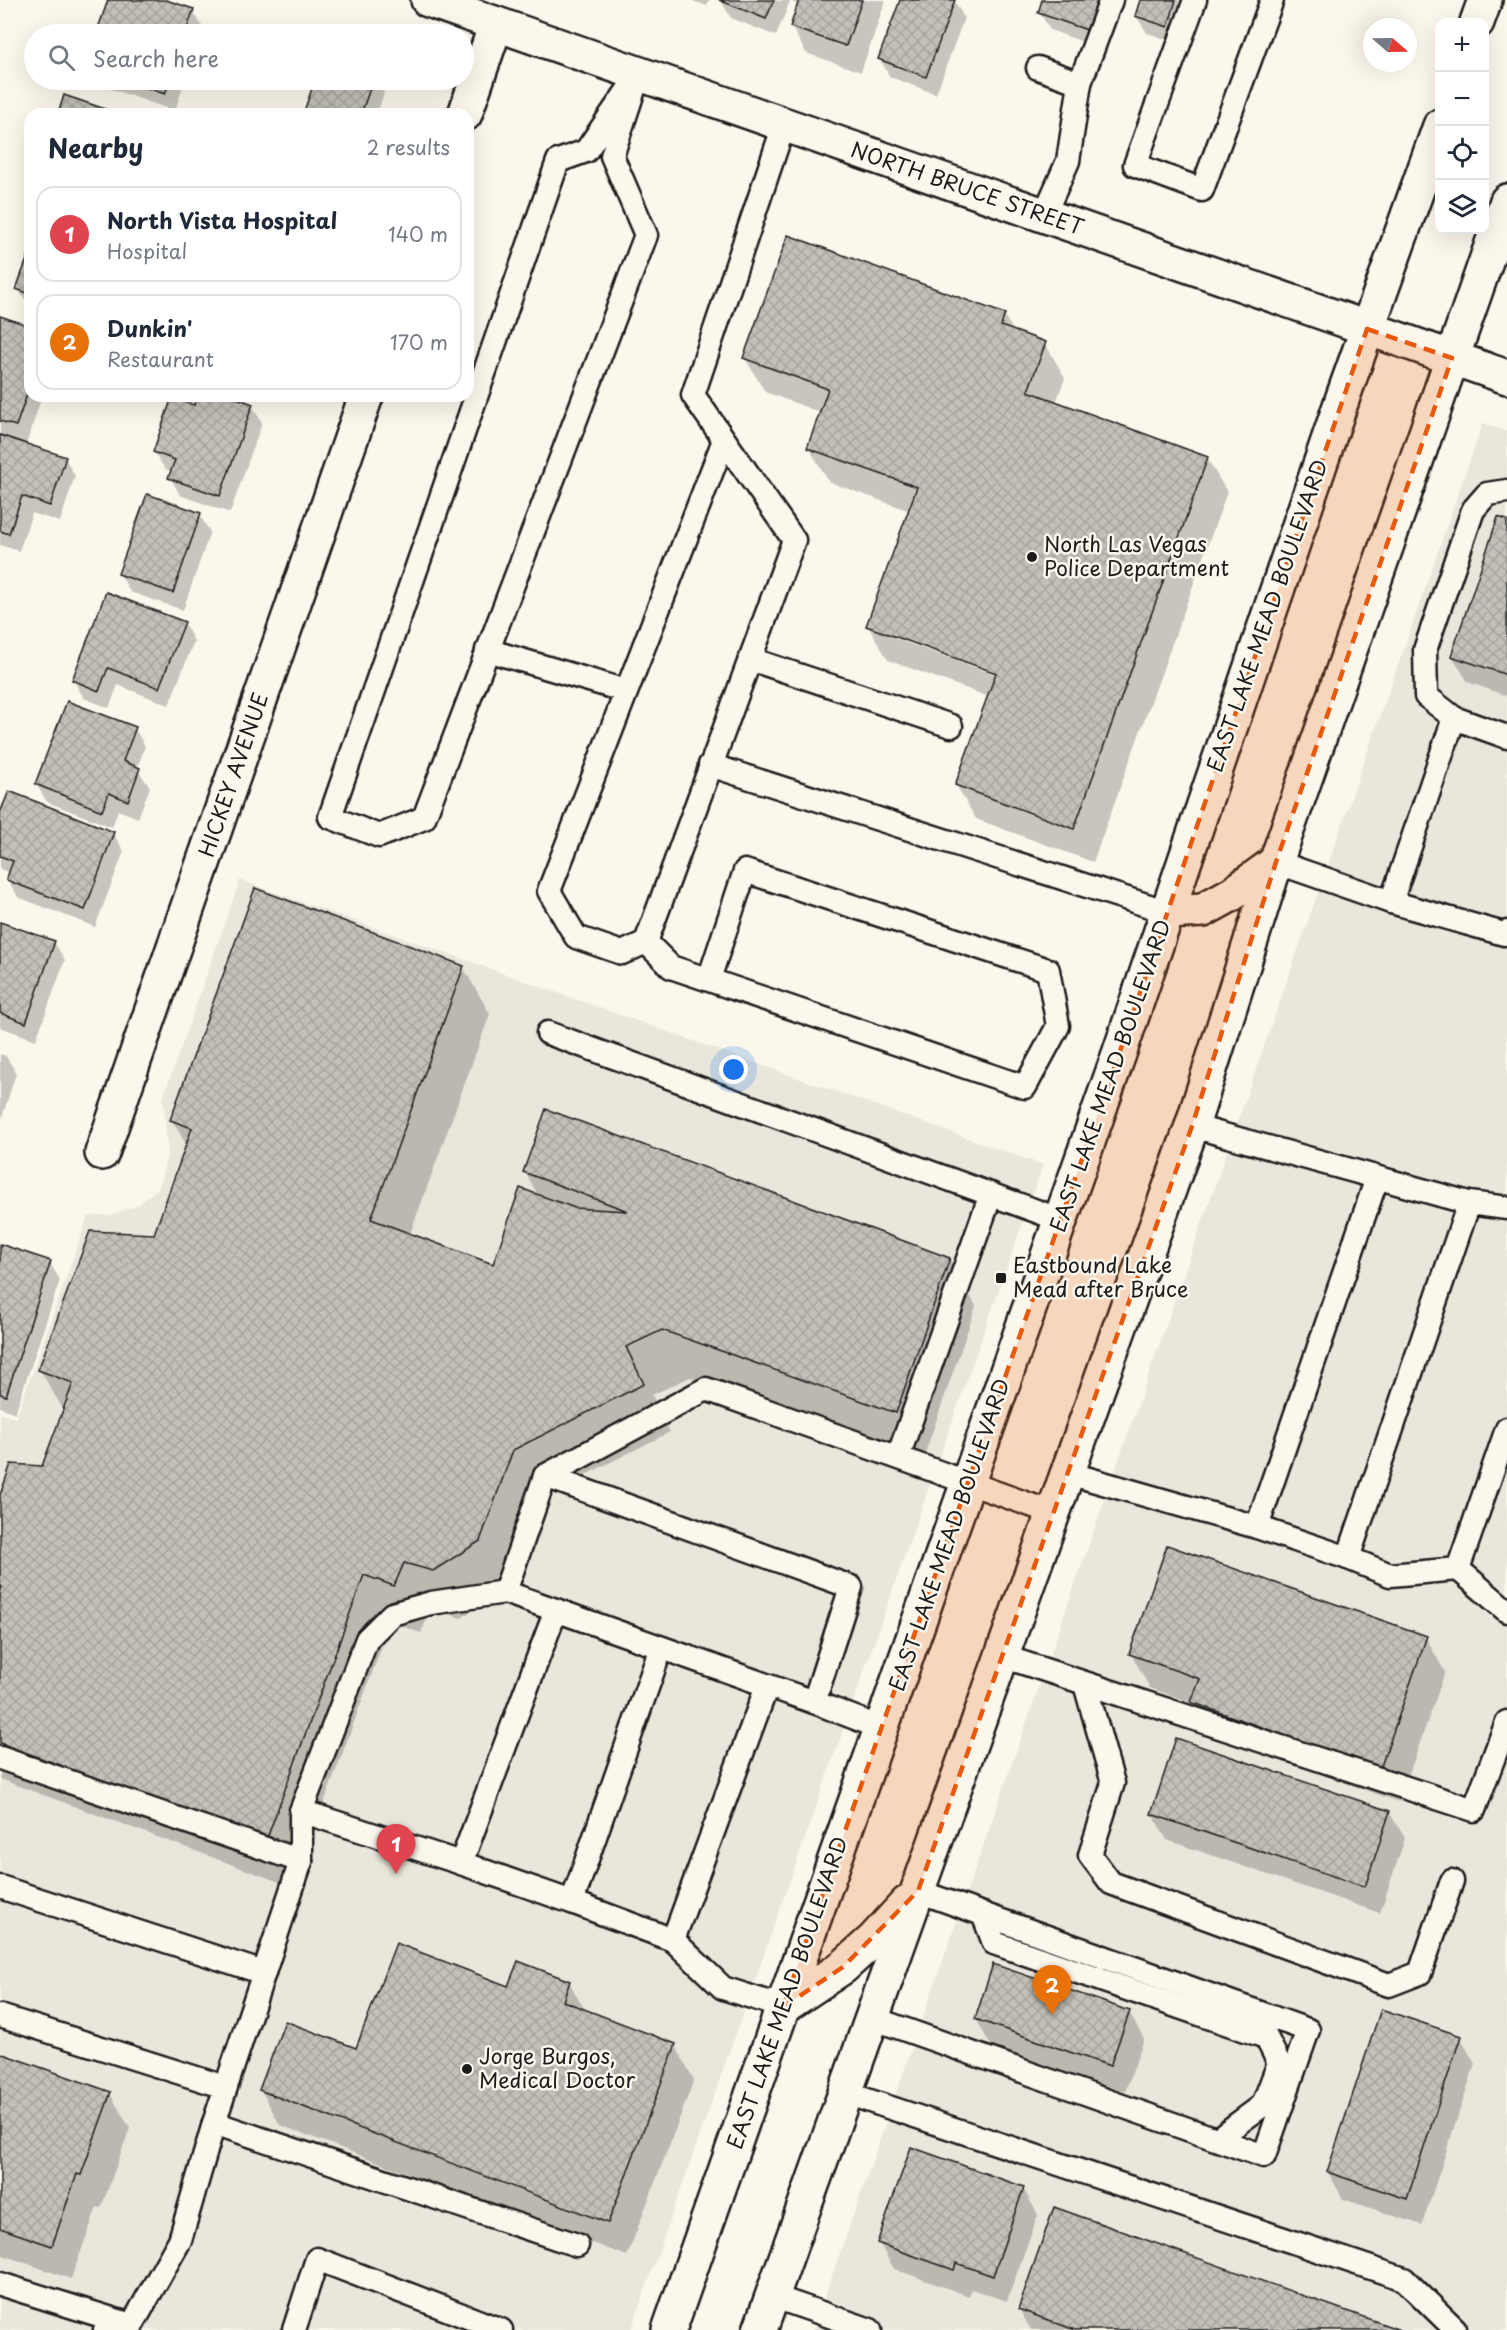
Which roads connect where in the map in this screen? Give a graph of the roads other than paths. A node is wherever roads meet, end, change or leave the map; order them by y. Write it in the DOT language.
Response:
graph roads {
  1 [pos="428,0"];
  2 [pos="1111,0"];
  3 [pos="1195,0"];
  4 [pos="1272,0"];
  5 [pos="1485,0"];
  6 [pos="1478,18"];
  7 [pos="496,24"];
  8 [pos="1038,68"];
  9 [pos="639,74"];
  10 [pos="1080,83"];
  11 [pos="474,88"];
  12 [pos="473,90"];
  13 [pos="467,108"];
  14 [pos="784,125"];
  15 [pos="1435,140"];
  16 [pos="1507,201"];
  17 [pos="1044,215"];
  18 [pos="1367,329"];
  19 [pos="1452,358"];
  20 [pos="1507,377"];
  21 [pos="364,402"];
  22 [pos="724,440"];
  23 [pos="1507,491"];
  24 [pos="488,651"];
  25 [pos="750,659"];
  26 [pos="626,691"];
  27 [pos="1454,718"];
  28 [pos="951,726"];
  29 [pos="1507,736"];
  30 [pos="710,765"];
  31 [pos="1276,862"];
  32 [pos="1391,902"];
  33 [pos="1167,912"];
  34 [pos="1507,932"];
  35 [pos="646,942"];
  36 [pos="709,979"];
  37 [pos="548,1033"];
  38 [pos="1192,1126"];
  39 [pos="102,1153"];
  40 [pos="1377,1178"];
  41 [pos="991,1194"];
  42 [pos="1469,1203"];
  43 [pos="1507,1208"];
  44 [pos="1061,1220"];
  45 [pos="1507,1429"];
  46 [pos="898,1457"];
  47 [pos="1068,1473"];
  48 [pos="545,1476"];
  49 [pos="968,1482"];
  50 [pos="1053,1513"];
  51 [pos="1257,1527"];
  52 [pos="1348,1558"];
  53 [pos="1458,1569"];
  54 [pos="506,1592"];
  55 [pos="556,1610"];
  56 [pos="1507,1611"];
  57 [pos="661,1648"];
  58 [pos="1002,1656"];
  59 [pos="1085,1683"];
  60 [pos="767,1686"];
  61 [pos="814,1702"];
  62 [pos="1507,1722"];
  63 [pos="881,1728"];
  64 [pos="0,1758"];
  65 [pos="301,1811"];
  66 [pos="301,1860"];
  67 [pos="461,1863"];
  68 [pos="1452,1881"];
  69 [pos="0,1887"];
  70 [pos="918,1891"];
  71 [pos="572,1902"];
  72 [pos="984,1914"];
  73 [pos="673,1940"];
  74 [pos="264,1972"];
  75 [pos="783,2007"];
  76 [pos="0,2016"];
  77 [pos="872,2019"];
  78 [pos="225,2087"];
  79 [pos="846,2093"];
  80 [pos="213,2123"];
  81 [pos="1216,2139"];
  82 [pos="577,2245"];
  83 [pos="0,2283"];
  84 [pos="772,2296"];
  85 [pos="132,2325"];
  86 [pos="105,2330"];
  87 [pos="294,2330"];
  88 [pos="501,2330"];
  89 [pos="669,2330"];
  90 [pos="760,2330"];
  91 [pos="870,2330"];
  92 [pos="1456,2330"];
  1 -- 7 [label="main road, NORTH BRUCE STREET"];
  2 -- 10 [label="lane"];
  3 -- 4 [label="lane"];
  5 -- 6 [label="main road"];
  7 -- 9 [label="main road, NORTH BRUCE STREET"];
  7 -- 11 [label="main road"];
  8 -- 10 [label="lane"];
  9 -- 14 [label="main road, NORTH BRUCE STREET"];
  9 -- 24 [label="lane"];
  9 -- 24 [label="lane"];
  10 -- 17 [label="lane"];
  12 -- 13 [label="main road"];
  14 -- 17 [label="main road, NORTH BRUCE STREET"];
  14 -- 22 [label="lane"];
  15 -- 18 [label="main road, EAST LAKE MEAD BOULEVARD"];
  16 -- 19 [label="main road"];
  17 -- 18 [label="main road, NORTH BRUCE STREET"];
  18 -- 19 [label="main road, NORTH BRUCE STREET"];
  18 -- 33 [label="main road, EAST LAKE MEAD BOULEVARD"];
  19 -- 20 [label="main road, NORTH BRUCE STREET"];
  19 -- 31 [label="main road"];
  21 -- 39 [label="main road, HICKEY AVENUE"];
  22 -- 25 [label="lane"];
  22 -- 26 [label="lane"];
  23 -- 27 [label="lane"];
  24 -- 26 [label="lane"];
  25 -- 28 [label="lane"];
  25 -- 30 [label="lane"];
  26 -- 35 [label="lane"];
  27 -- 29 [label="lane"];
  27 -- 32 [label="lane"];
  30 -- 33 [label="lane"];
  30 -- 35 [label="lane"];
  31 -- 32 [label="lane"];
  31 -- 33 [label="main road"];
  31 -- 38 [label="main road"];
  32 -- 34 [label="lane"];
  33 -- 44 [label="main road, EAST LAKE MEAD BOULEVARD"];
  35 -- 36 [label="lane"];
  36 -- 36 [label="lane"];
  37 -- 41 [label="lane"];
  38 -- 40 [label="lane"];
  38 -- 47 [label="main road"];
  40 -- 42 [label="lane"];
  40 -- 51 [label="lane"];
  41 -- 44 [label="lane"];
  41 -- 46 [label="lane"];
  42 -- 43 [label="lane"];
  42 -- 52 [label="lane"];
  44 -- 49 [label="main road, EAST LAKE MEAD BOULEVARD"];
  45 -- 53 [label="lane"];
  46 -- 48 [label="lane"];
  46 -- 49 [label="lane"];
  47 -- 50 [label="main road"];
  47 -- 51 [label="lane"];
  48 -- 54 [label="lane"];
  48 -- 61 [label="lane"];
  49 -- 50 [label="lane"];
  49 -- 63 [label="main road, EAST LAKE MEAD BOULEVARD"];
  50 -- 58 [label="main road"];
  51 -- 52 [label="lane"];
  52 -- 53 [label="lane"];
  53 -- 56 [label="lane"];
  54 -- 55 [label="lane"];
  54 -- 65 [label="lane"];
  55 -- 57 [label="lane"];
  55 -- 67 [label="lane"];
  57 -- 60 [label="lane"];
  57 -- 71 [label="lane"];
  58 -- 59 [label="lane"];
  58 -- 70 [label="main road"];
  59 -- 62 [label="lane"];
  59 -- 68 [label="lane"];
  60 -- 61 [label="lane"];
  60 -- 73 [label="lane"];
  61 -- 63 [label="lane"];
  63 -- 75 [label="main road, EAST LAKE MEAD BOULEVARD"];
  64 -- 66 [label="lane"];
  65 -- 66 [label="lane"];
  65 -- 67 [label="lane"];
  66 -- 74 [label="lane"];
  67 -- 71 [label="lane"];
  69 -- 74 [label="lane"];
  70 -- 72 [label="lane"];
  70 -- 75 [label="main road"];
  70 -- 77 [label="main road"];
  71 -- 73 [label="lane"];
  72 -- 81 [label="lane"];
  72 -- 81 [label="lane"];
  73 -- 75 [label="lane"];
  74 -- 78 [label="lane"];
  75 -- 89 [label="main road, EAST LAKE MEAD BOULEVARD"];
  76 -- 78 [label="lane"];
  77 -- 79 [label="main road"];
  77 -- 81 [label="lane"];
  78 -- 80 [label="lane"];
  79 -- 84 [label="main road"];
  79 -- 92 [label="lane"];
  80 -- 82 [label="lane"];
  80 -- 85 [label="lane"];
  83 -- 85 [label="lane"];
  84 -- 90 [label="main road"];
  84 -- 91 [label="lane"];
  85 -- 86 [label="lane"];
  87 -- 88 [label="lane"];
}
